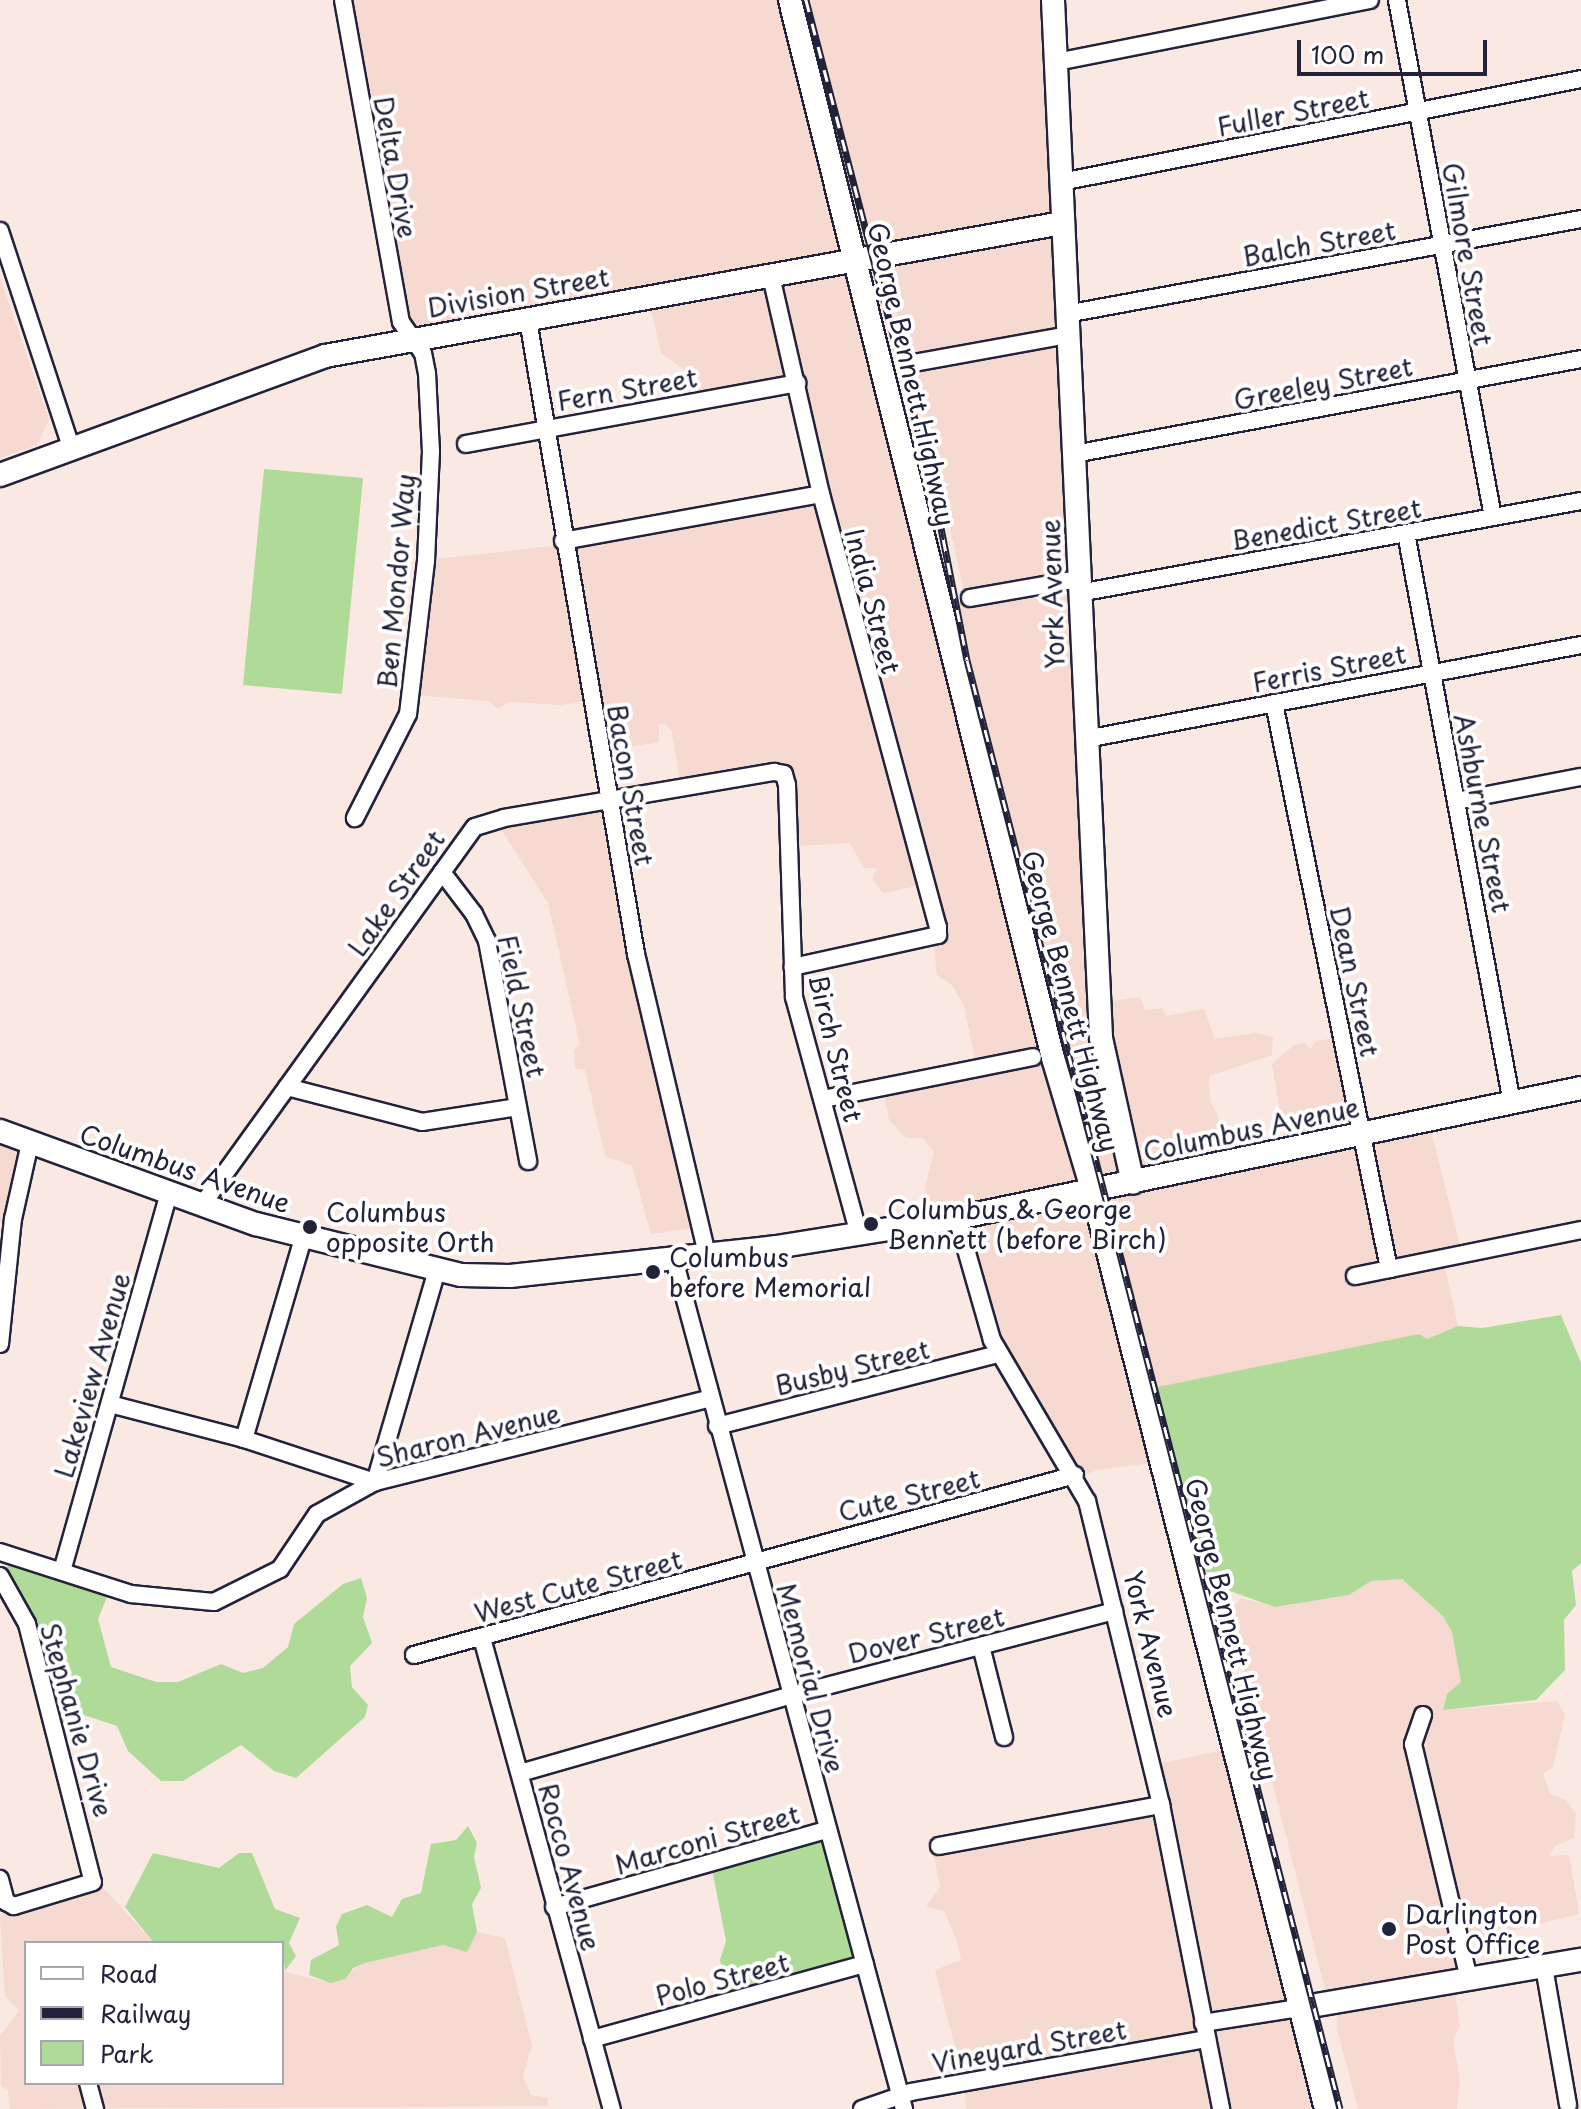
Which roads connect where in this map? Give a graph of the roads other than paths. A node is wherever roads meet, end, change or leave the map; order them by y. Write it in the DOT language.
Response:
graph roads {
  1 [pos="343,0"];
  2 [pos="790,0"];
  3 [pos="1053,0"];
  4 [pos="1370,0"];
  5 [pos="1397,0"];
  6 [pos="1056,62"];
  7 [pos="1581,79"];
  8 [pos="1417,112"];
  9 [pos="1061,182"];
  10 [pos="1581,219"];
  11 [pos="1062,223"];
  12 [pos="0,231"];
  13 [pos="1442,245"];
  14 [pos="854,263"];
  15 [pos="771,276"];
  16 [pos="528,320"];
  17 [pos="1067,325"];
  18 [pos="413,338"];
  19 [pos="1581,359"];
  20 [pos="914,363"];
  21 [pos="1466,381"];
  22 [pos="797,383"];
  23 [pos="545,428"];
  24 [pos="466,444"];
  25 [pos="72,450"];
  26 [pos="1074,454"];
  27 [pos="0,475"];
  28 [pos="821,494"];
  29 [pos="1581,501"];
  30 [pos="1493,517"];
  31 [pos="1406,533"];
  32 [pos="563,541"];
  33 [pos="1078,586"];
  34 [pos="970,598"];
  35 [pos="1581,645"];
  36 [pos="1432,673"];
  37 [pos="1274,703"];
  38 [pos="1086,739"];
  39 [pos="784,774"];
  40 [pos="1581,777"];
  41 [pos="610,800"];
  42 [pos="1456,801"];
  43 [pos="355,818"];
  44 [pos="442,872"];
  45 [pos="792,967"];
  46 [pos="1033,1057"];
  47 [pos="287,1087"];
  48 [pos="1581,1088"];
  49 [pos="823,1099"];
  50 [pos="1512,1103"];
  51 [pos="518,1107"];
  52 [pos="0,1131"];
  53 [pos="1362,1134"];
  54 [pos="30,1143"];
  55 [pos="528,1161"];
  56 [pos="1133,1183"];
  57 [pos="1092,1189"];
  58 [pos="169,1193"];
  59 [pos="202,1205"];
  60 [pos="957,1218"];
  61 [pos="6,1222"];
  62 [pos="1581,1230"];
  63 [pos="859,1234"];
  64 [pos="303,1238"];
  65 [pos="707,1255"];
  66 [pos="674,1259"];
  67 [pos="1389,1269"];
  68 [pos="437,1270"];
  69 [pos="1355,1276"];
  70 [pos="0,1344"];
  71 [pos="998,1354"];
  72 [pos="709,1399"];
  73 [pos="110,1404"];
  74 [pos="717,1426"];
  75 [pos="244,1439"];
  76 [pos="1075,1475"];
  77 [pos="375,1482"];
  78 [pos="0,1552"];
  79 [pos="755,1563"];
  80 [pos="62,1571"];
  81 [pos="0,1576"];
  82 [pos="1114,1611"];
  83 [pos="482,1638"];
  84 [pos="981,1646"];
  85 [pos="414,1655"];
  86 [pos="792,1695"];
  87 [pos="1423,1715"];
  88 [pos="1004,1737"];
  89 [pos="520,1773"];
  90 [pos="1161,1805"];
  91 [pos="827,1830"];
  92 [pos="939,1846"];
  93 [pos="0,1879"];
  94 [pos="554,1907"];
  95 [pos="1581,1960"];
  96 [pos="865,1964"];
  97 [pos="1544,1967"];
  98 [pos="1469,1979"];
  99 [pos="1299,2008"];
  100 [pos="1205,2031"];
  101 [pos="592,2039"];
  102 [pos="89,2085"];
  103 [pos="902,2103"];
  104 [pos="1568,2105"];
  105 [pos="95,2109"];
  106 [pos="612,2109"];
  107 [pos="862,2109"];
  108 [pos="1221,2109"];
  109 [pos="1326,2109"];
  1 -- 18 [label="street, Delta Drive"];
  2 -- 14 [label="street, George Bennett Highway"];
  3 -- 6 [label="street, York Avenue"];
  4 -- 6 [label="street"];
  5 -- 8 [label="street, Gilmore Street"];
  6 -- 9 [label="street, York Avenue"];
  7 -- 8 [label="street, Fuller Street"];
  8 -- 9 [label="street, Fuller Street"];
  8 -- 13 [label="street, Gilmore Street"];
  9 -- 11 [label="street, York Avenue"];
  10 -- 13 [label="street, Balch Street"];
  11 -- 14 [label="street, Division Street"];
  11 -- 17 [label="street, York Avenue"];
  12 -- 25 [label="street"];
  13 -- 17 [label="street, Balch Street"];
  13 -- 21 [label="street, Gilmore Street"];
  14 -- 15 [label="street, Division Street"];
  14 -- 57 [label="street, George Bennett Highway"];
  15 -- 16 [label="street, Division Street"];
  15 -- 22 [label="street, India Street"];
  16 -- 18 [label="street, Division Street"];
  16 -- 23 [label="street, Bacon Street"];
  17 -- 20 [label="street, Balch Street"];
  17 -- 26 [label="street, York Avenue"];
  18 -- 25 [label="street, Division Street"];
  18 -- 43 [label="street, Ben Mondor Way"];
  19 -- 21 [label="street, Greeley Street"];
  21 -- 26 [label="street, Greeley Street"];
  21 -- 30 [label="street, Gilmore Street"];
  22 -- 23 [label="street, Fern Street"];
  22 -- 28 [label="street, India Street"];
  23 -- 24 [label="street, Fern Street"];
  23 -- 32 [label="street, Bacon Street"];
  25 -- 27 [label="street, Division Street"];
  26 -- 33 [label="street, York Avenue"];
  28 -- 32 [label="street"];
  28 -- 45 [label="street, India Street"];
  29 -- 30 [label="street, Benedict Street"];
  30 -- 31 [label="street, Benedict Street"];
  31 -- 33 [label="street, Benedict Street"];
  31 -- 36 [label="street, Ashburne Street"];
  32 -- 41 [label="street, Bacon Street"];
  33 -- 34 [label="street, Benedict Street"];
  33 -- 38 [label="street, York Avenue"];
  35 -- 36 [label="street, Ferris Street"];
  36 -- 37 [label="street, Ferris Street"];
  36 -- 42 [label="street, Ashburne Street"];
  37 -- 38 [label="street, Ferris Street"];
  37 -- 53 [label="street, Dean Street"];
  38 -- 56 [label="street, York Avenue"];
  39 -- 41 [label="street, Lake Street"];
  39 -- 45 [label="street, Birch Street"];
  40 -- 42 [label="street"];
  41 -- 44 [label="street, Lake Street"];
  41 -- 65 [label="street, Bacon Street"];
  42 -- 50 [label="street, Ashburne Street"];
  44 -- 47 [label="street, Lake Street"];
  44 -- 51 [label="street, Field Street"];
  45 -- 49 [label="street, Birch Street"];
  46 -- 49 [label="street"];
  47 -- 51 [label="street"];
  47 -- 59 [label="street, Lake Street"];
  48 -- 50 [label="street, Columbus Avenue"];
  49 -- 63 [label="street, Birch Street"];
  50 -- 53 [label="street, Columbus Avenue"];
  51 -- 55 [label="street, Field Street"];
  52 -- 54 [label="street, Columbus Avenue"];
  53 -- 56 [label="street, Columbus Avenue"];
  53 -- 67 [label="street, Dean Street"];
  54 -- 58 [label="street, Columbus Avenue"];
  54 -- 61 [label="street"];
  56 -- 57 [label="street, Columbus Avenue"];
  57 -- 60 [label="street, Columbus Avenue"];
  57 -- 99 [label="street, George Bennett Highway"];
  58 -- 59 [label="street, Columbus Avenue"];
  58 -- 73 [label="street, Lakeview Avenue"];
  59 -- 64 [label="street, Columbus Avenue"];
  60 -- 63 [label="street, Columbus Avenue"];
  60 -- 71 [label="street, York Avenue"];
  61 -- 70 [label="street"];
  62 -- 67 [label="street"];
  63 -- 65 [label="street, Columbus Avenue"];
  64 -- 68 [label="street, Columbus Avenue"];
  64 -- 75 [label="street"];
  65 -- 66 [label="street, Columbus Avenue"];
  66 -- 68 [label="street, Columbus Avenue"];
  66 -- 72 [label="street, Memorial Drive"];
  67 -- 69 [label="street"];
  68 -- 77 [label="street"];
  71 -- 74 [label="street, Busby Street"];
  71 -- 76 [label="street, York Avenue"];
  72 -- 74 [label="street, Memorial Drive"];
  72 -- 77 [label="street, Sharon Avenue"];
  73 -- 75 [label="street"];
  73 -- 80 [label="street, Lakeview Avenue"];
  74 -- 79 [label="street, Memorial Drive"];
  75 -- 77 [label="street"];
  76 -- 79 [label="street, Cute Street"];
  76 -- 82 [label="street, York Avenue"];
  77 -- 80 [label="street, Sharon Avenue"];
  78 -- 80 [label="street, Sharon Avenue"];
  79 -- 83 [label="street, West Cute Street"];
  79 -- 86 [label="street, Memorial Drive"];
  81 -- 93 [label="street, Stephanie Drive"];
  82 -- 84 [label="street, Dover Street"];
  82 -- 90 [label="street, York Avenue"];
  83 -- 85 [label="street, West Cute Street"];
  83 -- 89 [label="street, Rocco Avenue"];
  84 -- 86 [label="street, Dover Street"];
  84 -- 88 [label="street"];
  86 -- 89 [label="street, Dover Street"];
  86 -- 91 [label="street, Memorial Drive"];
  87 -- 98 [label="street"];
  89 -- 94 [label="street, Rocco Avenue"];
  90 -- 92 [label="street"];
  90 -- 100 [label="street, York Avenue"];
  91 -- 94 [label="street, Marconi Street"];
  91 -- 96 [label="street, Memorial Drive"];
  94 -- 101 [label="street, Rocco Avenue"];
  95 -- 97 [label="street"];
  96 -- 101 [label="street, Polo Street"];
  96 -- 103 [label="street, Memorial Drive"];
  97 -- 98 [label="street"];
  97 -- 104 [label="street"];
  98 -- 99 [label="street"];
  99 -- 100 [label="street, Vineyard Street"];
  99 -- 109 [label="street, George Bennett Highway"];
  100 -- 103 [label="street, Vineyard Street"];
  100 -- 108 [label="street, York Avenue"];
  101 -- 106 [label="street, Rocco Avenue"];
  102 -- 105 [label="street"];
  103 -- 107 [label="street, Vineyard Street"];
}
